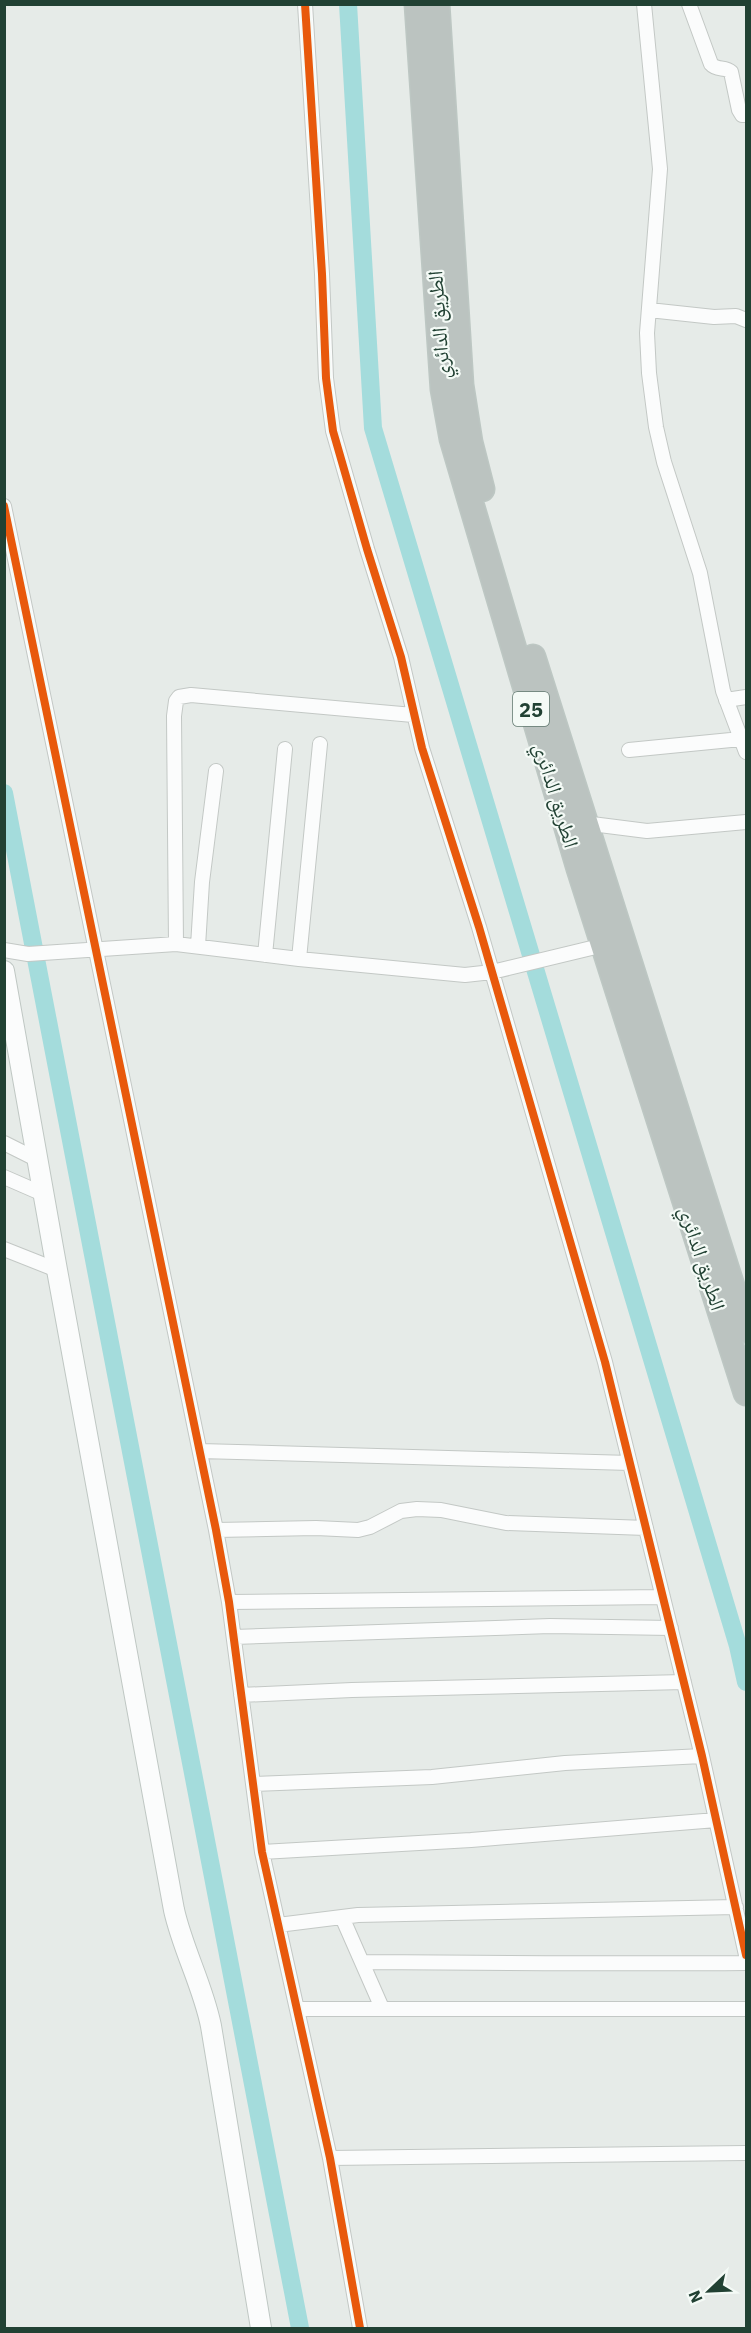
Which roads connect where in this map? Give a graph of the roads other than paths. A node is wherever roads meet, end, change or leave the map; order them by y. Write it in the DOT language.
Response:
graph roads {
  1 [pos="305,4"];
  2 [pos="417,4"];
  3 [pos="437,4"];
  4 [pos="644,4"];
  5 [pos="689,4"];
  6 [pos="747,115"];
  7 [pos="649,310"];
  8 [pos="747,320"];
  9 [pos="4,506"];
  10 [pos="747,697"];
  11 [pos="726,700"];
  12 [pos="413,715"];
  13 [pos="741,738"];
  14 [pos="320,744"];
  15 [pos="285,748"];
  16 [pos="629,750"];
  17 [pos="747,752"];
  18 [pos="216,771"];
  19 [pos="747,822"];
  20 [pos="584,824"];
  21 [pos="176,944"];
  22 [pos="604,945"];
  23 [pos="198,946"];
  24 [pos="98,949"];
  25 [pos="4,950"];
  26 [pos="265,955"];
  27 [pos="299,959"];
  28 [pos="4,971"];
  29 [pos="492,972"];
  30 [pos="4,1143"];
  31 [pos="38,1160"];
  32 [pos="4,1177"];
  33 [pos="44,1194"];
  34 [pos="4,1249"];
  35 [pos="57,1270"];
  36 [pos="747,1330"];
  37 [pos="747,1393"];
  38 [pos="200,1451"];
  39 [pos="630,1463"];
  40 [pos="646,1528"];
  41 [pos="216,1530"];
  42 [pos="663,1597"];
  43 [pos="229,1602"];
  44 [pos="671,1628"];
  45 [pos="234,1637"];
  46 [pos="684,1682"];
  47 [pos="241,1695"];
  48 [pos="702,1756"];
  49 [pos="253,1784"];
  50 [pos="716,1820"];
  51 [pos="262,1852"];
  52 [pos="736,1907"];
  53 [pos="342,1917"];
  54 [pos="278,1924"];
  55 [pos="747,1955"];
  56 [pos="363,1962"];
  57 [pos="747,1963"];
  58 [pos="382,2008"];
  59 [pos="297,2009"];
  60 [pos="747,2009"];
  61 [pos="747,2153"];
  62 [pos="330,2158"];
  63 [pos="261,2328"];
  64 [pos="360,2328"];
  1 -- 12 [label="street"];
  2 -- 22 [label="highway, الطريق الدائري / 25"];
  3 -- 20 [label="highway, الطريق الدائري / 25"];
  4 -- 7 [label="street"];
  5 -- 6 [label="street"];
  7 -- 8 [label="street"];
  7 -- 11 [label="street"];
  9 -- 24 [label="street"];
  10 -- 11 [label="street"];
  11 -- 13 [label="street"];
  12 -- 21 [label="street"];
  12 -- 29 [label="street"];
  13 -- 16 [label="street"];
  13 -- 17 [label="street"];
  14 -- 27 [label="street"];
  15 -- 26 [label="street"];
  18 -- 23 [label="street"];
  19 -- 20 [label="street"];
  20 -- 36 [label="highway, الطريق الدائري / 25"];
  21 -- 23 [label="street"];
  21 -- 24 [label="street"];
  22 -- 29 [label="street"];
  22 -- 37 [label="highway, الطريق الدائري / 25"];
  23 -- 26 [label="street"];
  24 -- 25 [label="street"];
  24 -- 38 [label="street"];
  26 -- 27 [label="street"];
  27 -- 29 [label="street"];
  28 -- 31 [label="street"];
  29 -- 39 [label="street"];
  30 -- 31 [label="street"];
  31 -- 33 [label="street"];
  32 -- 33 [label="street"];
  33 -- 35 [label="street"];
  34 -- 35 [label="street"];
  35 -- 63 [label="street"];
  38 -- 39 [label="street"];
  38 -- 41 [label="street"];
  39 -- 40 [label="street"];
  40 -- 41 [label="street"];
  40 -- 42 [label="street"];
  41 -- 43 [label="street"];
  42 -- 43 [label="street"];
  42 -- 44 [label="street"];
  43 -- 45 [label="street"];
  44 -- 45 [label="street"];
  44 -- 46 [label="street"];
  45 -- 47 [label="street"];
  46 -- 47 [label="street"];
  46 -- 48 [label="street"];
  47 -- 49 [label="street"];
  48 -- 49 [label="street"];
  48 -- 50 [label="street"];
  49 -- 51 [label="street"];
  50 -- 51 [label="street"];
  50 -- 52 [label="street"];
  51 -- 54 [label="street"];
  52 -- 53 [label="street"];
  52 -- 55 [label="street"];
  53 -- 54 [label="street"];
  53 -- 56 [label="street"];
  54 -- 59 [label="street"];
  56 -- 57 [label="street"];
  56 -- 58 [label="street"];
  58 -- 59 [label="street"];
  58 -- 60 [label="street"];
  59 -- 62 [label="street"];
  61 -- 62 [label="street"];
  62 -- 64 [label="street"];
}
